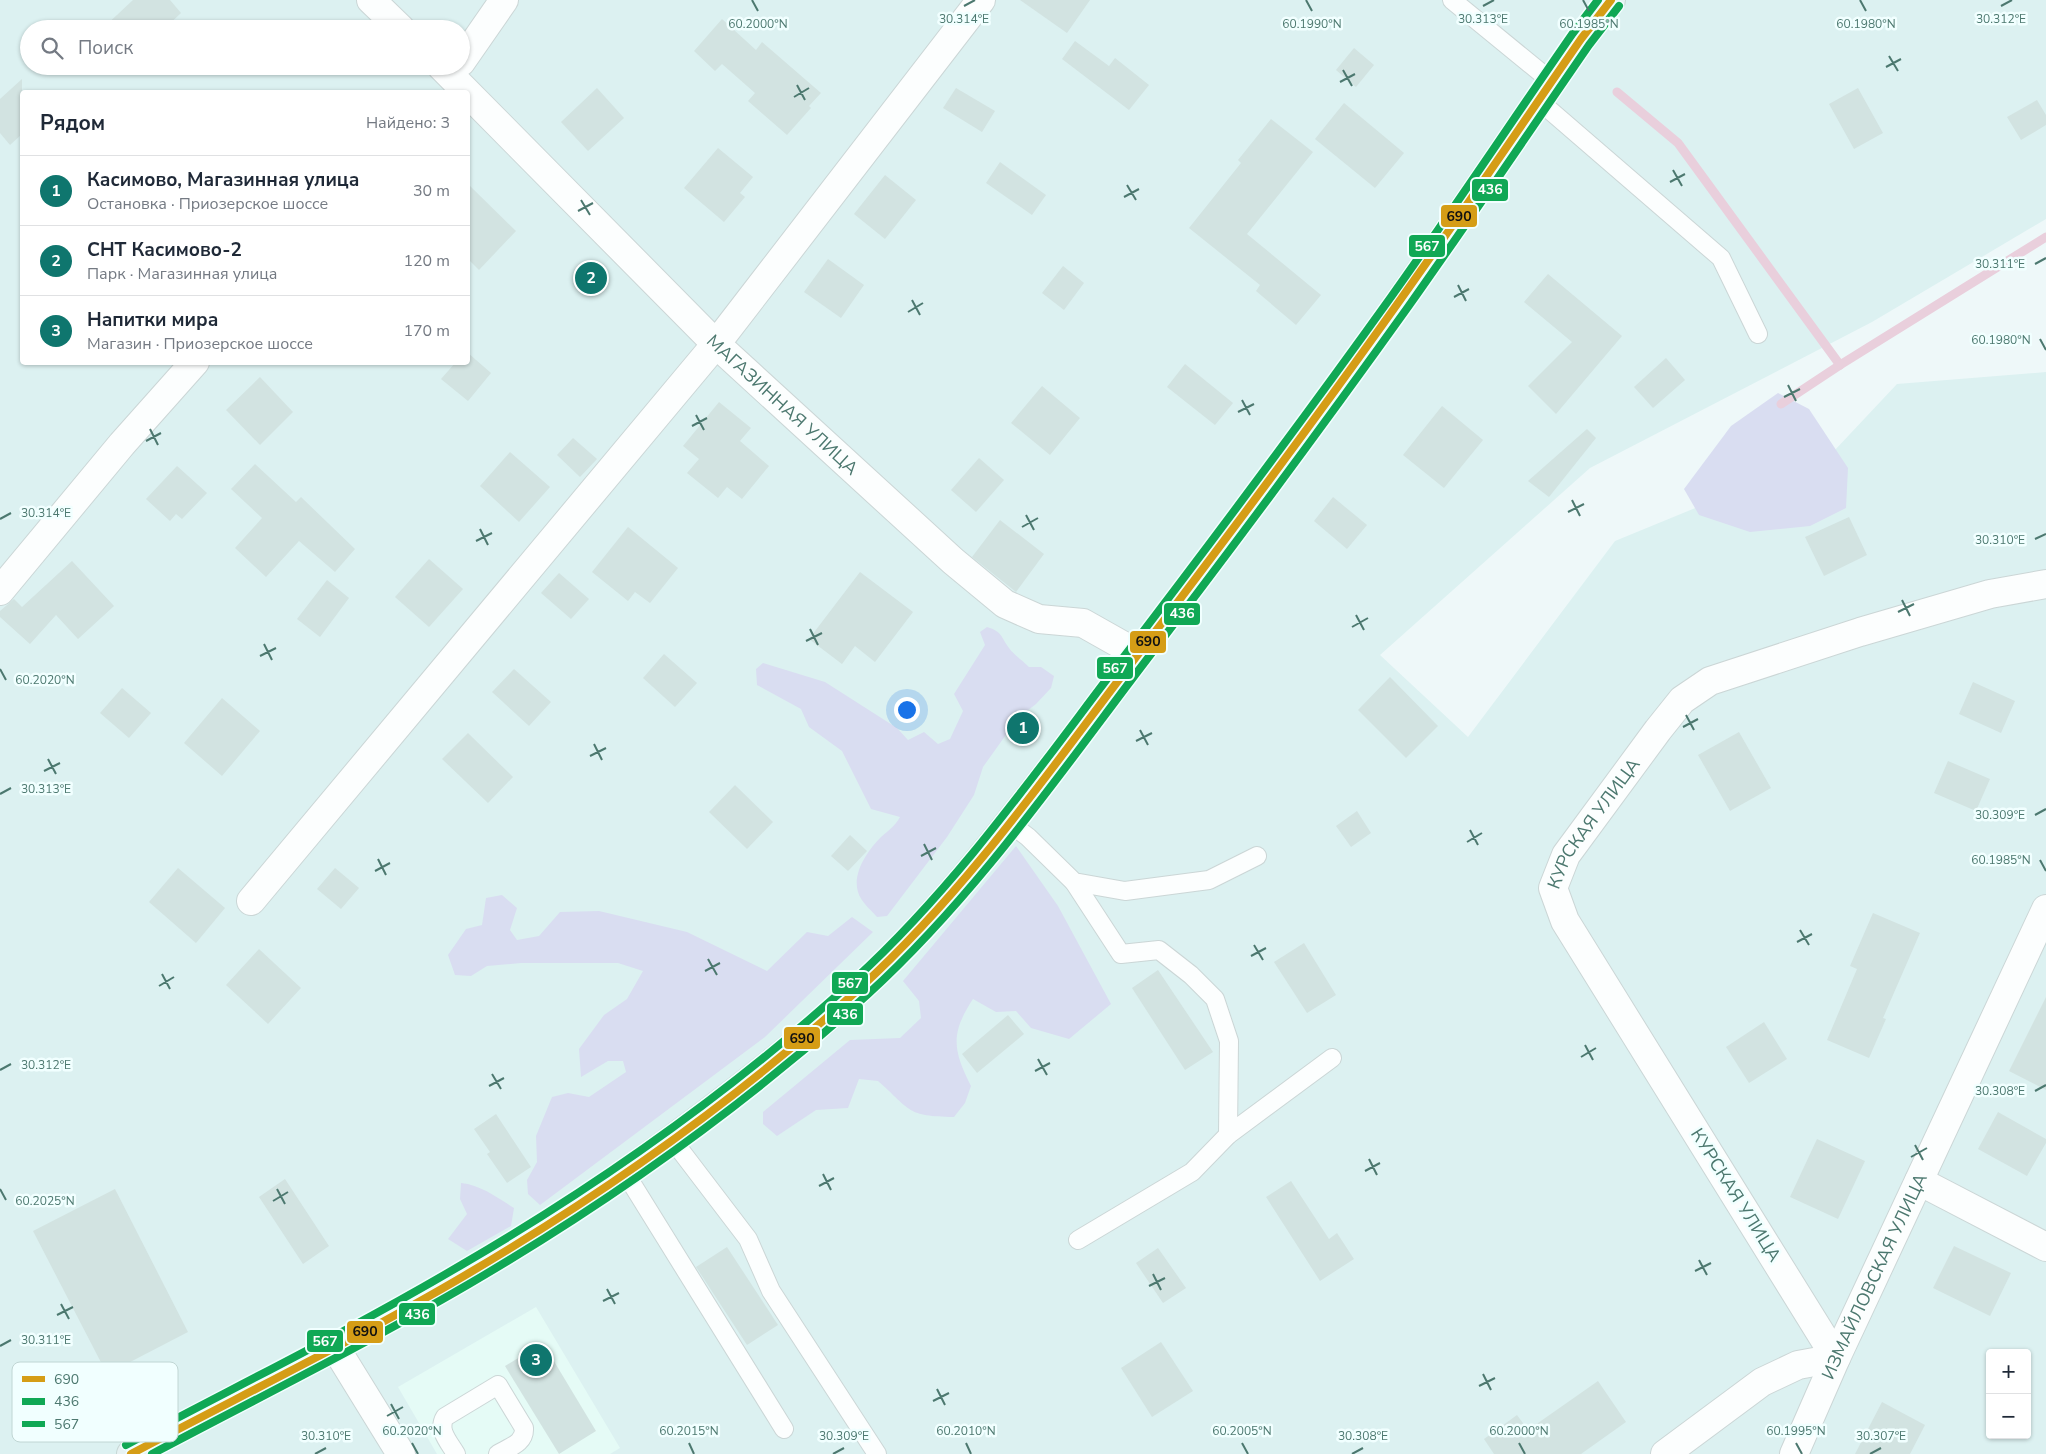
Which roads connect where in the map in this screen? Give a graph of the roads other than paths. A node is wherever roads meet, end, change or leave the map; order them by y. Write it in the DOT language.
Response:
graph roads {
  1 [pos="371,0"];
  2 [pos="504,0"];
  3 [pos="981,0"];
  4 [pos="1452,0"];
  5 [pos="1611,0"];
  6 [pos="392,20"];
  7 [pos="470,46"];
  8 [pos="452,75"];
  9 [pos="467,90"];
  10 [pos="1545,90"];
  11 [pos="470,93"];
  12 [pos="1758,334"];
  13 [pos="716,344"];
  14 [pos="193,365"];
  15 [pos="2046,584"];
  16 [pos="0,591"];
  17 [pos="1138,654"];
  18 [pos="1008,822"];
  19 [pos="1257,856"];
  20 [pos="1074,882"];
  21 [pos="251,901"];
  22 [pos="2046,909"];
  23 [pos="1332,1058"];
  24 [pos="1228,1135"];
  25 [pos="671,1138"];
  26 [pos="624,1171"];
  27 [pos="1919,1181"];
  28 [pos="1078,1240"];
  29 [pos="2046,1247"];
  30 [pos="334,1347"];
  31 [pos="1836,1358"];
  32 [pos="178,1429"];
  33 [pos="784,1429"];
  34 [pos="154,1442"];
  35 [pos="131,1454"];
  36 [pos="401,1454"];
  37 [pos="456,1454"];
  38 [pos="498,1454"];
  39 [pos="877,1454"];
  40 [pos="1665,1454"];
  41 [pos="1794,1454"];
  1 -- 6 [label="street"];
  2 -- 7 [label="street"];
  3 -- 13 [label="street"];
  4 -- 10 [label="lane"];
  5 -- 10 [label="main road"];
  8 -- 9 [label="street, МАГАЗИННАЯ УЛИЦА"];
  10 -- 12 [label="lane"];
  10 -- 17 [label="main road"];
  11 -- 13 [label="street, МАГАЗИННАЯ УЛИЦА"];
  13 -- 17 [label="street, МАГАЗИННАЯ УЛИЦА"];
  13 -- 21 [label="street"];
  14 -- 16 [label="street"];
  15 -- 31 [label="street, КУРСКАЯ УЛИЦА"];
  17 -- 18 [label="main road"];
  18 -- 20 [label="lane"];
  18 -- 25 [label="main road"];
  19 -- 20 [label="lane"];
  20 -- 24 [label="lane"];
  22 -- 27 [label="street, ИЗМАЙЛОВСКАЯ УЛИЦА"];
  23 -- 24 [label="lane"];
  24 -- 28 [label="lane"];
  25 -- 26 [label="main road"];
  25 -- 39 [label="lane"];
  26 -- 30 [label="main road"];
  26 -- 33 [label="lane"];
  27 -- 29 [label="street"];
  27 -- 31 [label="street, ИЗМАЙЛОВСКАЯ УЛИЦА"];
  30 -- 32 [label="main road"];
  30 -- 36 [label="street"];
  31 -- 40 [label="street"];
  31 -- 41 [label="street, ИЗМАЙЛОВСКАЯ УЛИЦА"];
  34 -- 35 [label="main road"];
  37 -- 38 [label="lane"];
}
